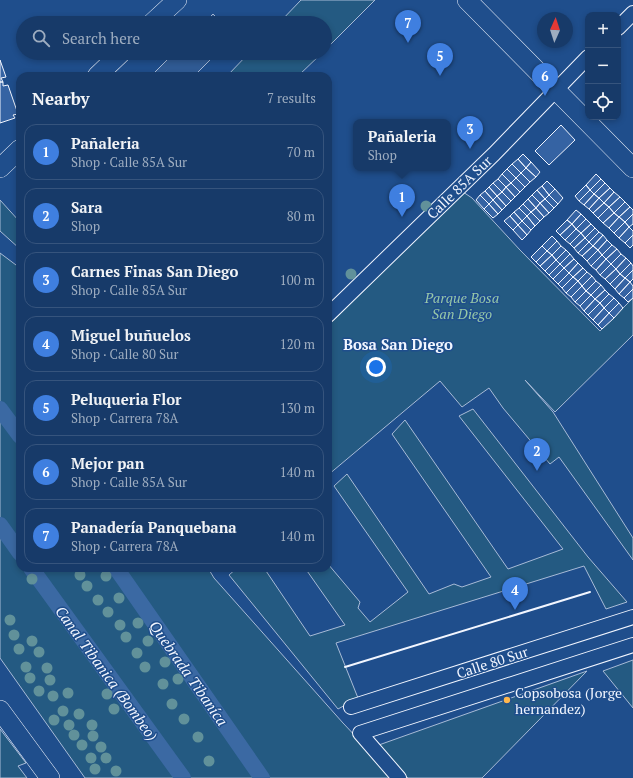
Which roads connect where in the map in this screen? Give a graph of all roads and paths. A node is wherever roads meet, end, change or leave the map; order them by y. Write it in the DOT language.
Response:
graph roads {
  1 [pos="177,0"];
  2 [pos="468,0"];
  3 [pos="633,13"];
  4 [pos="160,16"];
  5 [pos="621,25"];
  6 [pos="113,60"];
  7 [pos="585,60"];
  8 [pos="100,72"];
  9 [pos="556,89"];
  10 [pos="16,153"];
  11 [pos="0,168"];
  12 [pos="633,168"];
  13 [pos="332,311"];
  14 [pos="633,618"];
  15 [pos="633,645"];
  16 [pos="351,707"];
  17 [pos="0,710"];
  18 [pos="38,760"];
  19 [pos="44,778"];
  20 [pos="50,778"];
  21 [pos="399,778"];
  1 -- 4 [label="street"];
  2 -- 9 [label="street"];
  3 -- 5 [label="street"];
  6 -- 8 [label="street"];
  7 -- 9 [label="street, Calle 85A Sur"];
  9 -- 12 [label="street"];
  9 -- 13 [label="street, Calle 85A Sur"];
  10 -- 11 [label="street"];
  14 -- 16 [label="street, Calle 80 Sur"];
  15 -- 21 [label="street, Calle 80 Sur"];
  17 -- 18 [label="street"];
  18 -- 19 [label="street"];
  18 -- 20 [label="street"];
}
